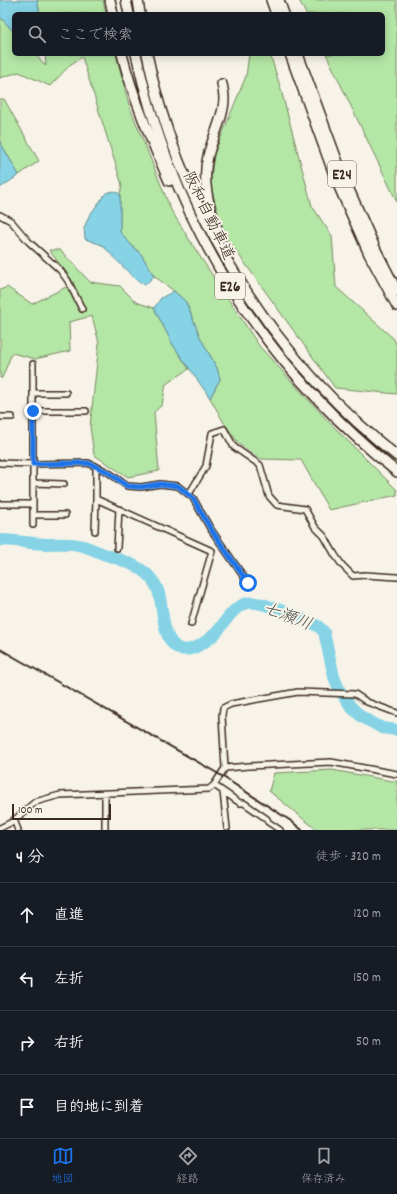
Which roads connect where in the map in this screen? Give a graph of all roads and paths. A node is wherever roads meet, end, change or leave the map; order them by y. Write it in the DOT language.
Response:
graph roads {
  1 [pos="110,0"];
  2 [pos="126,0"];
  3 [pos="138,0"];
  4 [pos="271,0"];
  5 [pos="279,0"];
  6 [pos="113,12"];
  7 [pos="129,12"];
  8 [pos="140,12"];
  9 [pos="275,12"];
  10 [pos="283,12"];
  11 [pos="123,56"];
  12 [pos="136,56"];
  13 [pos="148,56"];
  14 [pos="291,56"];
  15 [pos="299,56"];
  16 [pos="222,84"];
  17 [pos="0,215"];
  18 [pos="205,245"];
  19 [pos="397,290"];
  20 [pos="397,306"];
  21 [pos="82,309"];
  22 [pos="33,364"];
  23 [pos="311,375"];
  24 [pos="33,393"];
  25 [pos="66,393"];
  26 [pos="33,411"];
  27 [pos="86,411"];
  28 [pos="0,417"];
  29 [pos="12,417"];
  30 [pos="397,456"];
  31 [pos="0,463"];
  32 [pos="33,464"];
  33 [pos="96,467"];
  34 [pos="397,472"];
  35 [pos="33,483"];
  36 [pos="64,484"];
  37 [pos="189,494"];
  38 [pos="96,499"];
  39 [pos="0,504"];
  40 [pos="33,504"];
  41 [pos="119,509"];
  42 [pos="33,515"];
  43 [pos="65,515"];
  44 [pos="33,525"];
  45 [pos="95,531"];
  46 [pos="117,548"];
  47 [pos="397,577"];
  48 [pos="248,583"];
  49 [pos="191,624"];
  50 [pos="397,713"];
  51 [pos="225,768"];
  52 [pos="397,774"];
  53 [pos="214,785"];
  54 [pos="223,792"];
  55 [pos="105,794"];
  56 [pos="14,820"];
  57 [pos="0,828"];
  58 [pos="227,828"];
  59 [pos="18,830"];
  60 [pos="105,830"];
  61 [pos="280,830"];
  1 -- 6 [label="highway"];
  2 -- 7 [label="highway"];
  3 -- 8 [label="highway"];
  4 -- 9 [label="highway"];
  5 -- 10 [label="highway"];
  11 -- 18 [label="highway"];
  12 -- 18 [label="highway, 阪和自動車道 / E26"];
  13 -- 23 [label="highway, 阪和自動車道 / E26"];
  14 -- 20 [label="highway, E24"];
  15 -- 19 [label="highway, E24"];
  16 -- 23 [label="highway"];
  17 -- 21 [label="street"];
  18 -- 34 [label="highway, 阪和自動車道 / E26"];
  22 -- 24 [label="street"];
  23 -- 30 [label="highway, 阪和自動車道 / E26"];
  24 -- 25 [label="street"];
  24 -- 26 [label="street"];
  26 -- 27 [label="street"];
  26 -- 32 [label="street"];
  28 -- 29 [label="street"];
  31 -- 32 [label="street"];
  32 -- 33 [label="street"];
  32 -- 35 [label="street"];
  33 -- 37 [label="street"];
  33 -- 38 [label="street"];
  35 -- 36 [label="street"];
  35 -- 40 [label="street"];
  37 -- 47 [label="street"];
  37 -- 48 [label="street"];
  38 -- 41 [label="street"];
  38 -- 45 [label="street"];
  39 -- 40 [label="street"];
  40 -- 42 [label="street"];
  41 -- 46 [label="street"];
  41 -- 49 [label="street"];
  42 -- 43 [label="street"];
  42 -- 44 [label="street"];
  50 -- 51 [label="street"];
  51 -- 52 [label="street"];
  51 -- 53 [label="street"];
  53 -- 54 [label="street"];
  53 -- 55 [label="street"];
  54 -- 58 [label="street"];
  54 -- 61 [label="street"];
  55 -- 56 [label="street"];
  55 -- 60 [label="street"];
  56 -- 57 [label="street"];
  56 -- 59 [label="street"];
}
